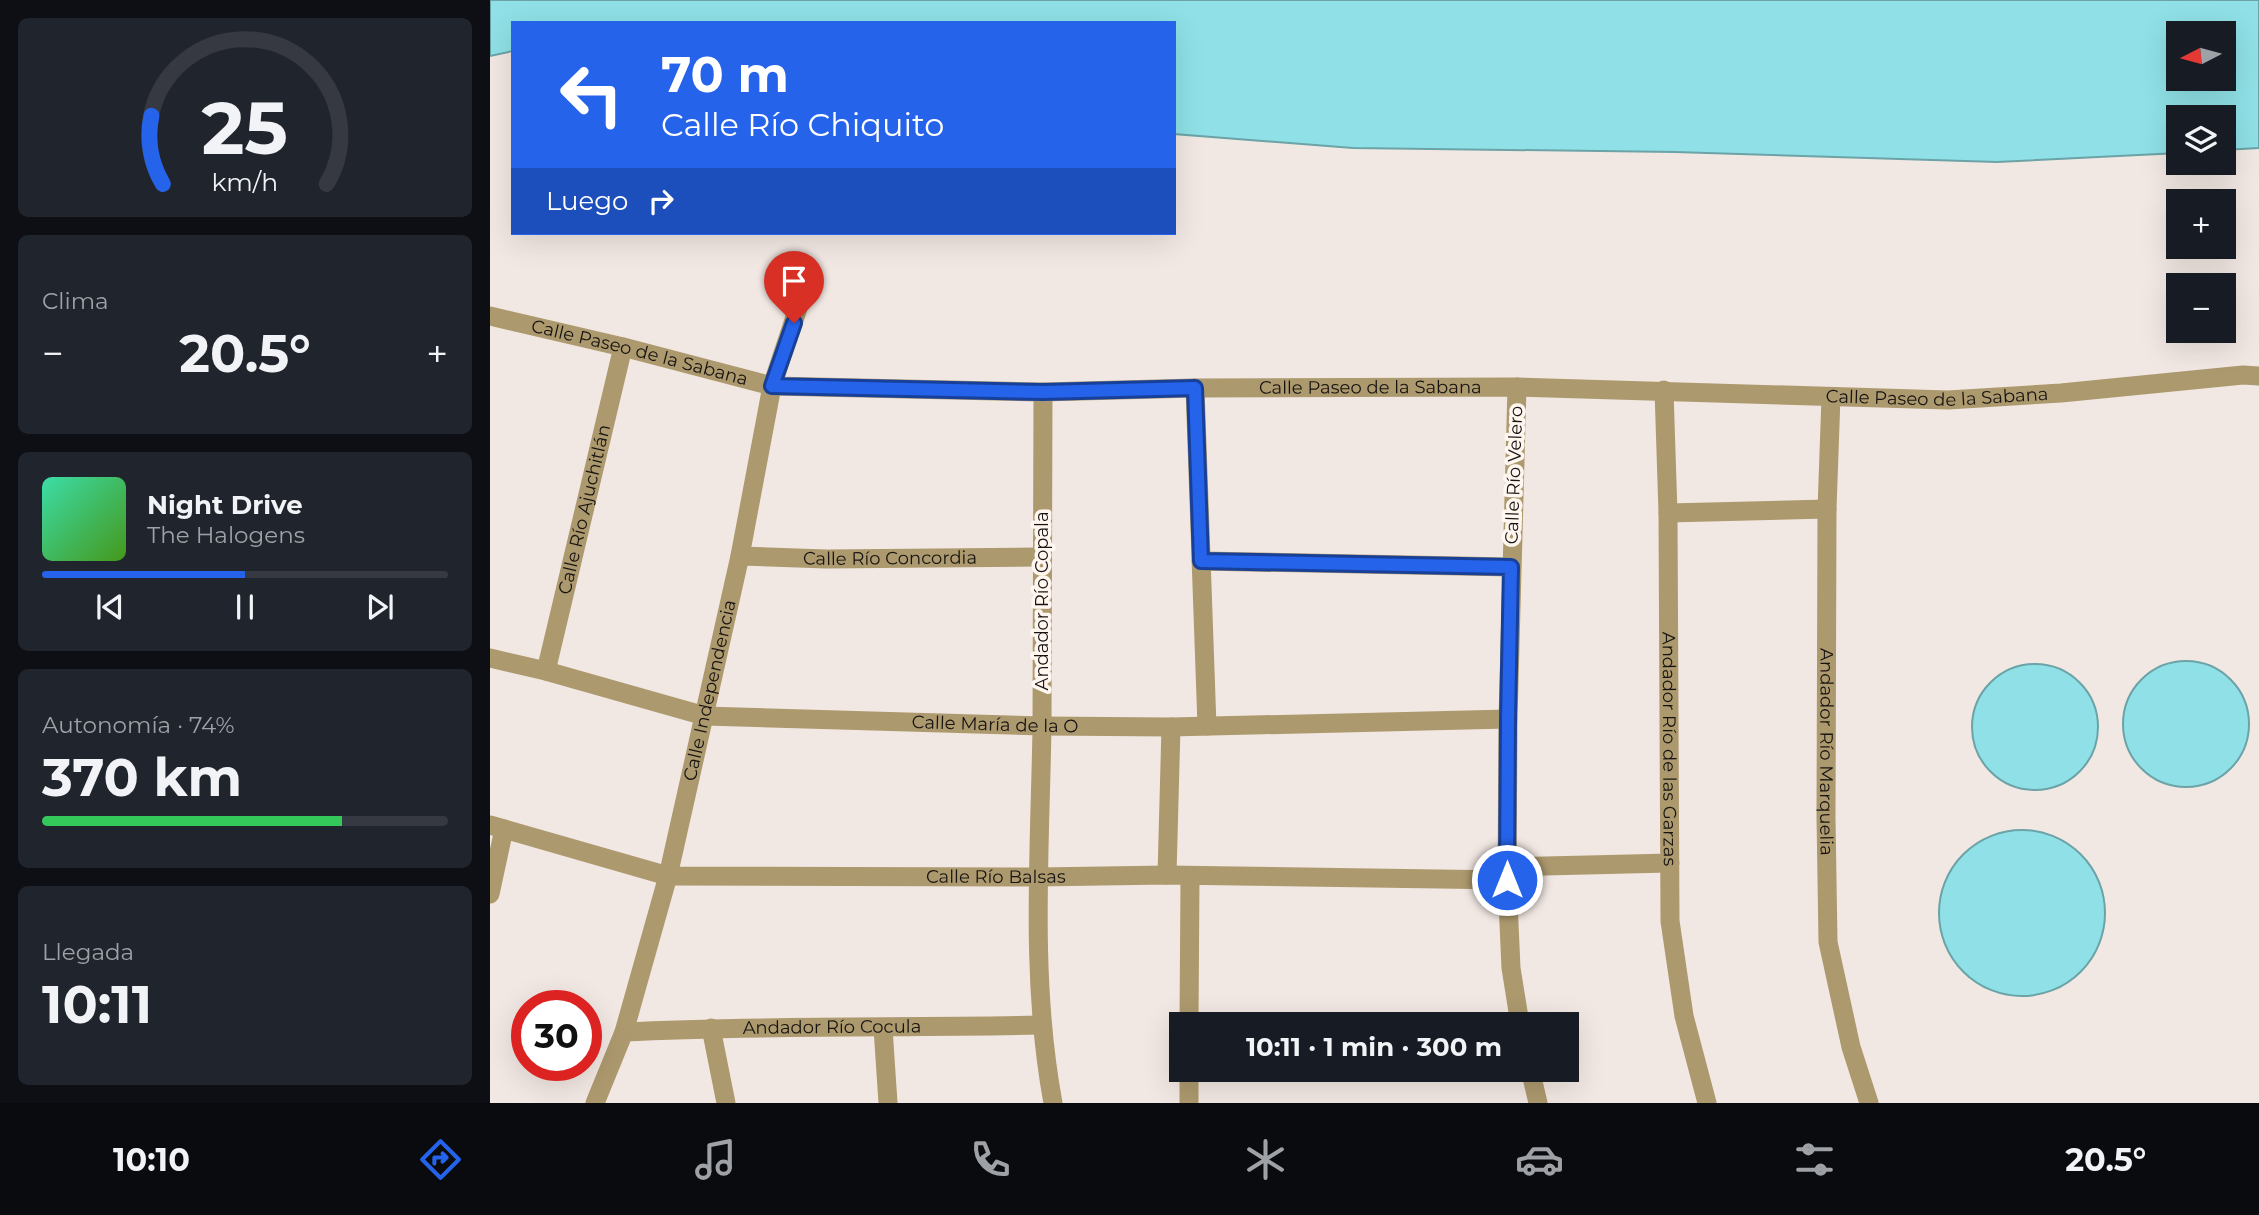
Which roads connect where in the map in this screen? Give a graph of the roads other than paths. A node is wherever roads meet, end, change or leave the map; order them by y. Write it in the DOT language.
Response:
graph roads {
  1 [pos="809,275"];
  2 [pos="490,316"];
  3 [pos="622,347"];
  4 [pos="2259,376"];
  5 [pos="772,386"];
  6 [pos="1517,387"];
  7 [pos="1195,388"];
  8 [pos="1664,390"];
  9 [pos="1043,392"];
  10 [pos="1831,397"];
  11 [pos="1827,509"];
  12 [pos="1668,513"];
  13 [pos="740,556"];
  14 [pos="1041,557"];
  15 [pos="1201,561"];
  16 [pos="1511,567"];
  17 [pos="490,658"];
  18 [pos="546,671"];
  19 [pos="705,716"];
  20 [pos="1508,719"];
  21 [pos="1042,726"];
  22 [pos="1207,726"];
  23 [pos="1171,727"];
  24 [pos="497,827"];
  25 [pos="1670,863"];
  26 [pos="1507,874"];
  27 [pos="1167,875"];
  28 [pos="668,876"];
  29 [pos="1038,877"];
  30 [pos="1190,877"];
  31 [pos="490,894"];
  32 [pos="1189,1012"];
  33 [pos="1518,1012"];
  34 [pos="1041,1025"];
  35 [pos="711,1028"];
  36 [pos="883,1028"];
  37 [pos="624,1032"];
  38 [pos="1189,1082"];
  39 [pos="1533,1082"];
  40 [pos="595,1103"];
  41 [pos="726,1103"];
  42 [pos="888,1103"];
  43 [pos="1053,1103"];
  44 [pos="1189,1103"];
  45 [pos="1538,1103"];
  46 [pos="1707,1103"];
  47 [pos="1869,1103"];
  1 -- 5 [label="street, Calle Independencia"];
  2 -- 3 [label="street, Calle Paseo de la Sabana"];
  3 -- 5 [label="street, Calle Paseo de la Sabana"];
  3 -- 18 [label="street, Calle Río Ajuchitlán"];
  4 -- 10 [label="street, Calle Paseo de la Sabana"];
  5 -- 9 [label="street, Calle Paseo de la Sabana"];
  5 -- 13 [label="street, Calle Independencia"];
  6 -- 7 [label="street, Calle Paseo de la Sabana"];
  6 -- 8 [label="street, Calle Paseo de la Sabana"];
  6 -- 16 [label="street, Calle Río Velero"];
  7 -- 9 [label="street, Calle Paseo de la Sabana"];
  7 -- 15 [label="street"];
  8 -- 10 [label="street, Calle Paseo de la Sabana"];
  8 -- 12 [label="street, Andador Río de las Garzas"];
  9 -- 14 [label="street, Andador Río Copala"];
  10 -- 11 [label="street, Andador Río Marquelia"];
  11 -- 12 [label="street"];
  11 -- 47 [label="street, Andador Río Marquelia"];
  12 -- 25 [label="street, Andador Río de las Garzas"];
  13 -- 14 [label="street, Calle Río Concordia"];
  13 -- 19 [label="street, Calle Independencia"];
  14 -- 21 [label="street, Andador Río Copala"];
  15 -- 16 [label="street"];
  15 -- 22 [label="street"];
  16 -- 20 [label="street, Calle Río Velero"];
  17 -- 18 [label="street, Calle María de la O"];
  18 -- 19 [label="street, Calle María de la O"];
  19 -- 21 [label="street, Calle María de la O"];
  19 -- 28 [label="street, Calle Independencia"];
  20 -- 22 [label="street, Calle María de la O"];
  20 -- 26 [label="street, Calle Río Velero"];
  21 -- 23 [label="street, Calle María de la O"];
  21 -- 29 [label="street, Andador Río Copala"];
  22 -- 23 [label="street, Calle María de la O"];
  23 -- 27 [label="street"];
  24 -- 28 [label="street, Calle Río Balsas"];
  24 -- 31 [label="street"];
  25 -- 26 [label="street, Calle Río Balsas"];
  25 -- 46 [label="street, Andador Río de las Garzas"];
  26 -- 30 [label="street, Calle Río Balsas"];
  26 -- 33 [label="street, Calle Río Velero"];
  27 -- 29 [label="street, Calle Río Balsas"];
  27 -- 30 [label="street, Calle Río Balsas"];
  28 -- 29 [label="street, Calle Río Balsas"];
  28 -- 37 [label="street, Calle Independencia"];
  29 -- 34 [label="street, Andador Río Copala"];
  30 -- 32 [label="street"];
  34 -- 36 [label="street, Andador Río Cocula"];
  34 -- 43 [label="street, Andador Río Copala"];
  35 -- 36 [label="street, Andador Río Cocula"];
  35 -- 37 [label="street, Andador Río Cocula"];
  35 -- 41 [label="street"];
  36 -- 42 [label="street"];
  37 -- 40 [label="street, Calle Independencia"];
  38 -- 44 [label="street"];
  39 -- 45 [label="street"];
}
